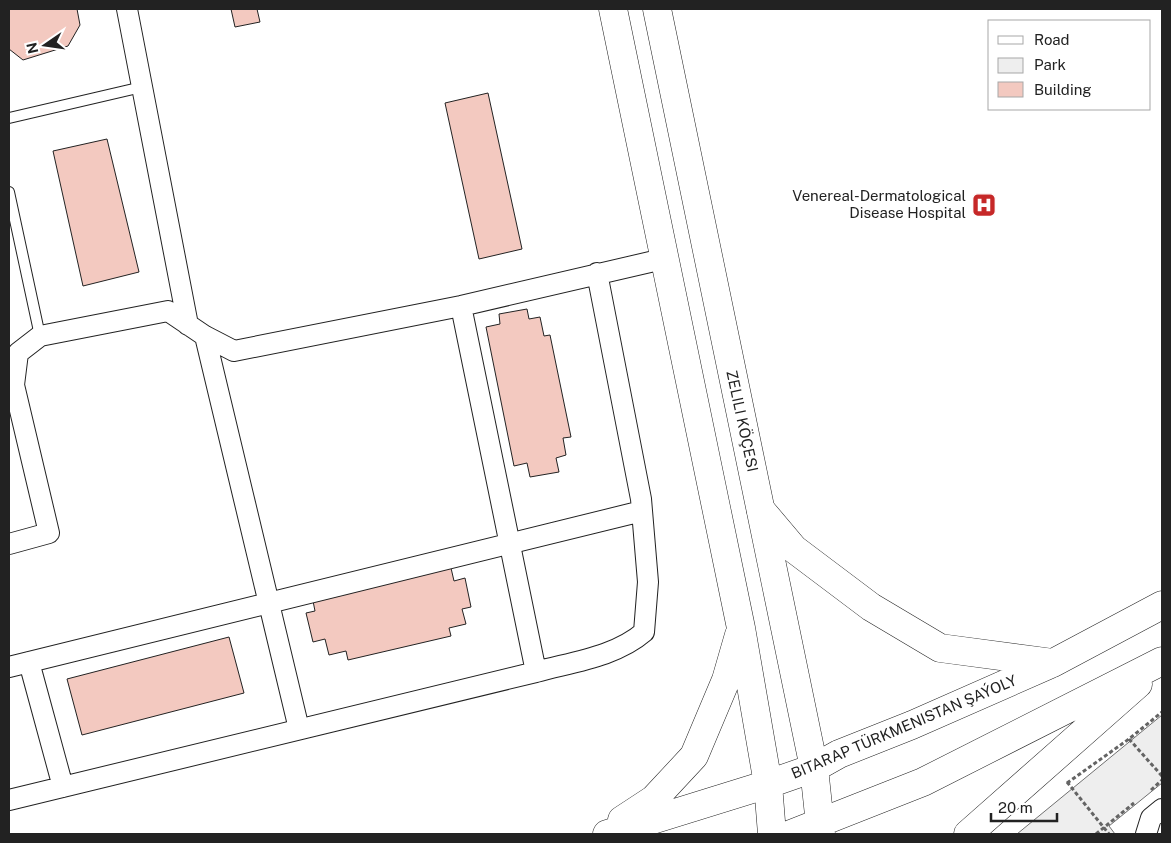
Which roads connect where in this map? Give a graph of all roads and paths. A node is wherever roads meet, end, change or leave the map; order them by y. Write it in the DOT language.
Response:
graph roads {
  1 [pos="127,9"];
  2 [pos="613,9"];
  3 [pos="657,9"];
  4 [pos="142,87"];
  5 [pos="9,118"];
  6 [pos="9,192"];
  7 [pos="664,259"];
  8 [pos="597,274"];
  9 [pos="461,306"];
  10 [pos="188,325"];
  11 [pos="40,336"];
  12 [pos="205,336"];
  13 [pos="761,510"];
  14 [pos="642,511"];
  15 [pos="510,543"];
  16 [pos="9,544"];
  17 [pos="269,603"];
  18 [pos="1162,605"];
  19 [pos="741,628"];
  20 [pos="29,662"];
  21 [pos="1162,662"];
  22 [pos="1053,663"];
  23 [pos="9,667"];
  24 [pos="536,672"];
  25 [pos="1162,712"];
  26 [pos="300,729"];
  27 [pos="1128,739"];
  28 [pos="814,768"];
  29 [pos="1162,776"];
  30 [pos="1162,780"];
  31 [pos="1067,782"];
  32 [pos="768,784"];
  33 [pos="63,787"];
  34 [pos="1059,788"];
  35 [pos="1147,792"];
  36 [pos="1140,799"];
  37 [pos="9,800"];
  38 [pos="1162,808"];
  39 [pos="1103,828"];
  40 [pos="820,829"];
  41 [pos="600,834"];
  42 [pos="607,834"];
  43 [pos="772,834"];
  44 [pos="791,834"];
  45 [pos="968,834"];
  46 [pos="1096,834"];
  47 [pos="1109,834"];
  48 [pos="1146,834"];
  1 -- 4 [label="street"];
  2 -- 7 [label="main road"];
  3 -- 13 [label="main road, ZELILI KÖÇESI"];
  4 -- 5 [label="lane"];
  4 -- 10 [label="street"];
  6 -- 11 [label="lane"];
  7 -- 8 [label="street"];
  7 -- 19 [label="main road"];
  8 -- 9 [label="street"];
  8 -- 14 [label="street"];
  9 -- 12 [label="street"];
  9 -- 15 [label="street"];
  10 -- 11 [label="street"];
  10 -- 12 [label="street"];
  11 -- 16 [label="street"];
  12 -- 17 [label="street"];
  13 -- 22 [label="main road"];
  13 -- 28 [label="main road, ZELILI KÖÇESI"];
  14 -- 15 [label="street"];
  14 -- 24 [label="street"];
  15 -- 17 [label="street"];
  15 -- 24 [label="street"];
  17 -- 20 [label="street"];
  17 -- 26 [label="street"];
  18 -- 22 [label="main road, BITARAP TÜRKMENISTAN ŞAÝOLY"];
  19 -- 32 [label="main road"];
  19 -- 41 [label="main road"];
  20 -- 23 [label="street"];
  20 -- 33 [label="street"];
  21 -- 40 [label="main road"];
  21 -- 45 [label="main road"];
  22 -- 28 [label="main road, BITARAP TÜRKMENISTAN ŞAÝOLY"];
  24 -- 26 [label="street"];
  25 -- 27 [label="path"];
  26 -- 33 [label="street"];
  27 -- 29 [label="path"];
  27 -- 31 [label="path"];
  28 -- 32 [label="main road, BITARAP TÜRKMENISTAN ŞAÝOLY"];
  28 -- 40 [label="main road, ZELILI KÖÇESI"];
  30 -- 35 [label="path"];
  31 -- 34 [label="path"];
  31 -- 39 [label="path"];
  32 -- 42 [label="main road, BITARAP TÜRKMENISTAN ŞAÝOLY"];
  32 -- 43 [label="main road"];
  33 -- 37 [label="street"];
  36 -- 39 [label="path"];
  38 -- 48 [label="street"];
  39 -- 46 [label="path"];
  39 -- 47 [label="path"];
  40 -- 44 [label="main road"];
}
